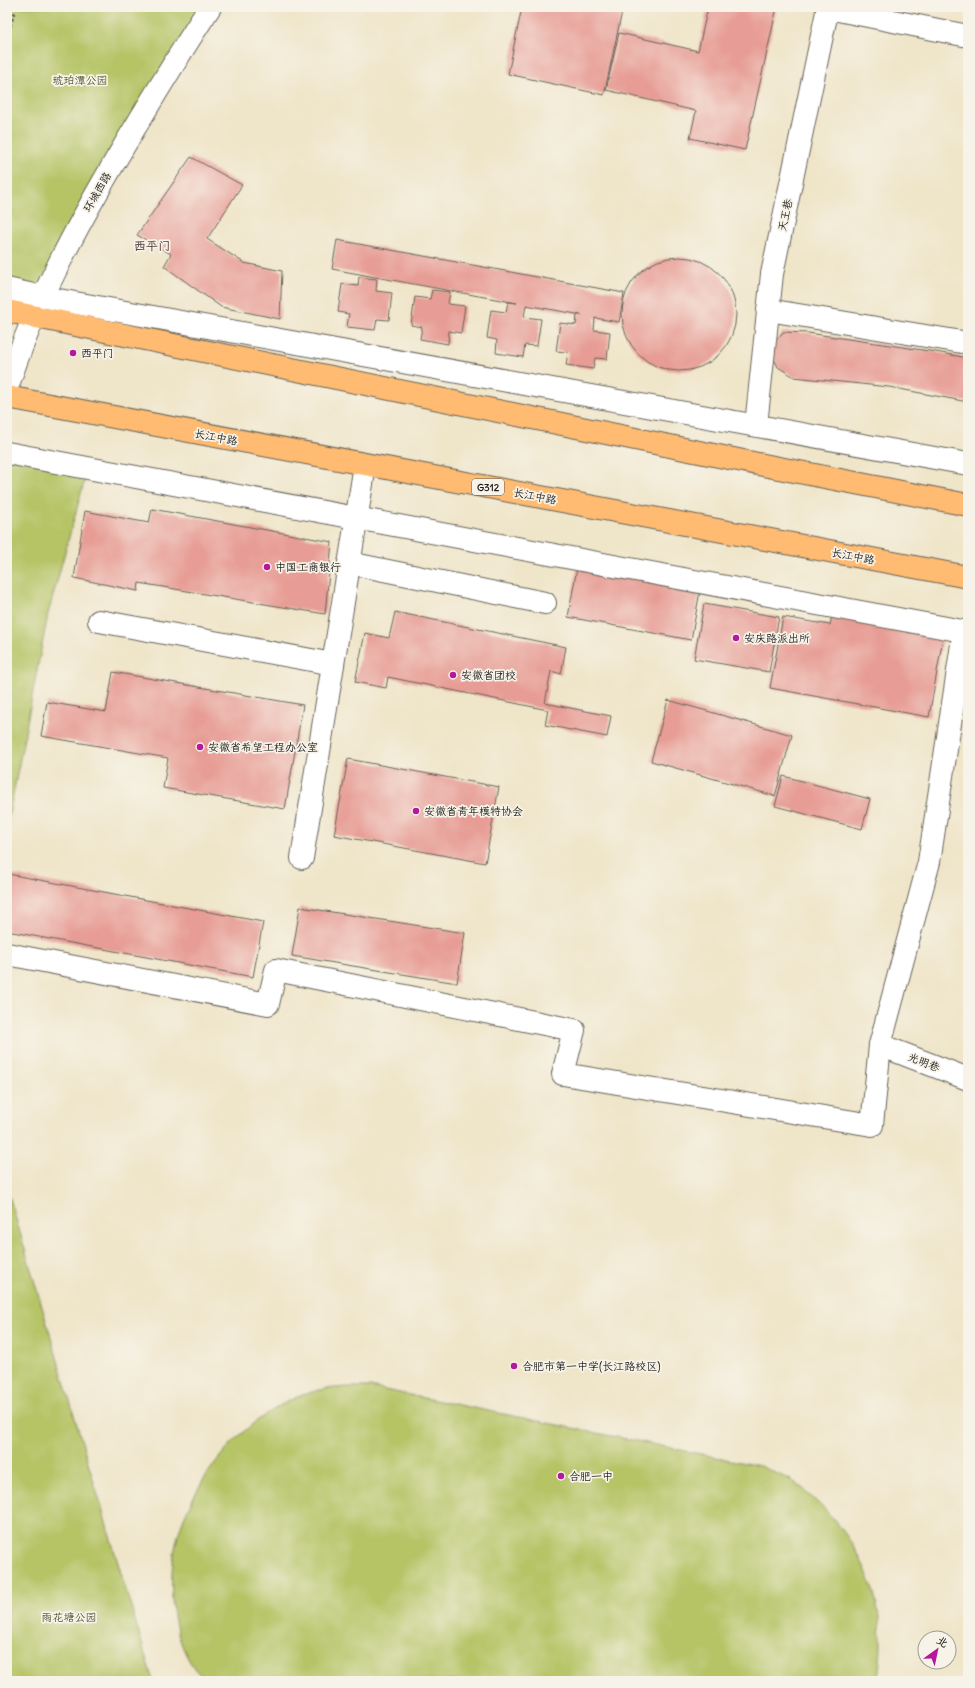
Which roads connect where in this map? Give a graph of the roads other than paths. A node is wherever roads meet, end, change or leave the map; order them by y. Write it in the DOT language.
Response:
graph roads {
  1 [pos="210,7"];
  2 [pos="828,7"];
  3 [pos="968,36"];
  4 [pos="7,289"];
  5 [pos="26,309"];
  6 [pos="768,310"];
  7 [pos="968,343"];
  8 [pos="7,388"];
  9 [pos="7,397"];
  10 [pos="756,425"];
  11 [pos="7,453"];
  12 [pos="365,464"];
  13 [pos="968,464"];
  14 [pos="968,505"];
  15 [pos="357,518"];
  16 [pos="350,563"];
  17 [pos="968,578"];
  18 [pos="545,602"];
  19 [pos="99,621"];
  20 [pos="966,632"];
  21 [pos="333,664"];
  22 [pos="302,858"];
  23 [pos="7,954"];
  24 [pos="880,1045"];
  25 [pos="968,1079"];
  1 -- 5 [label="street, 环城西路"];
  2 -- 3 [label="street"];
  2 -- 6 [label="street, 天王巷"];
  4 -- 5 [label="street"];
  5 -- 8 [label="street, 环城西路"];
  5 -- 10 [label="street"];
  5 -- 14 [label="highway"];
  6 -- 7 [label="street"];
  6 -- 10 [label="street, 天王巷"];
  9 -- 12 [label="highway, 长江中路 / G312"];
  10 -- 13 [label="street"];
  11 -- 15 [label="street"];
  12 -- 15 [label="street"];
  12 -- 17 [label="highway, 长江中路 / G312"];
  15 -- 16 [label="street"];
  15 -- 20 [label="street"];
  16 -- 18 [label="street"];
  16 -- 21 [label="street"];
  19 -- 21 [label="street"];
  20 -- 24 [label="street"];
  21 -- 22 [label="street"];
  23 -- 24 [label="street"];
  24 -- 25 [label="street, 光明巷"];
}
